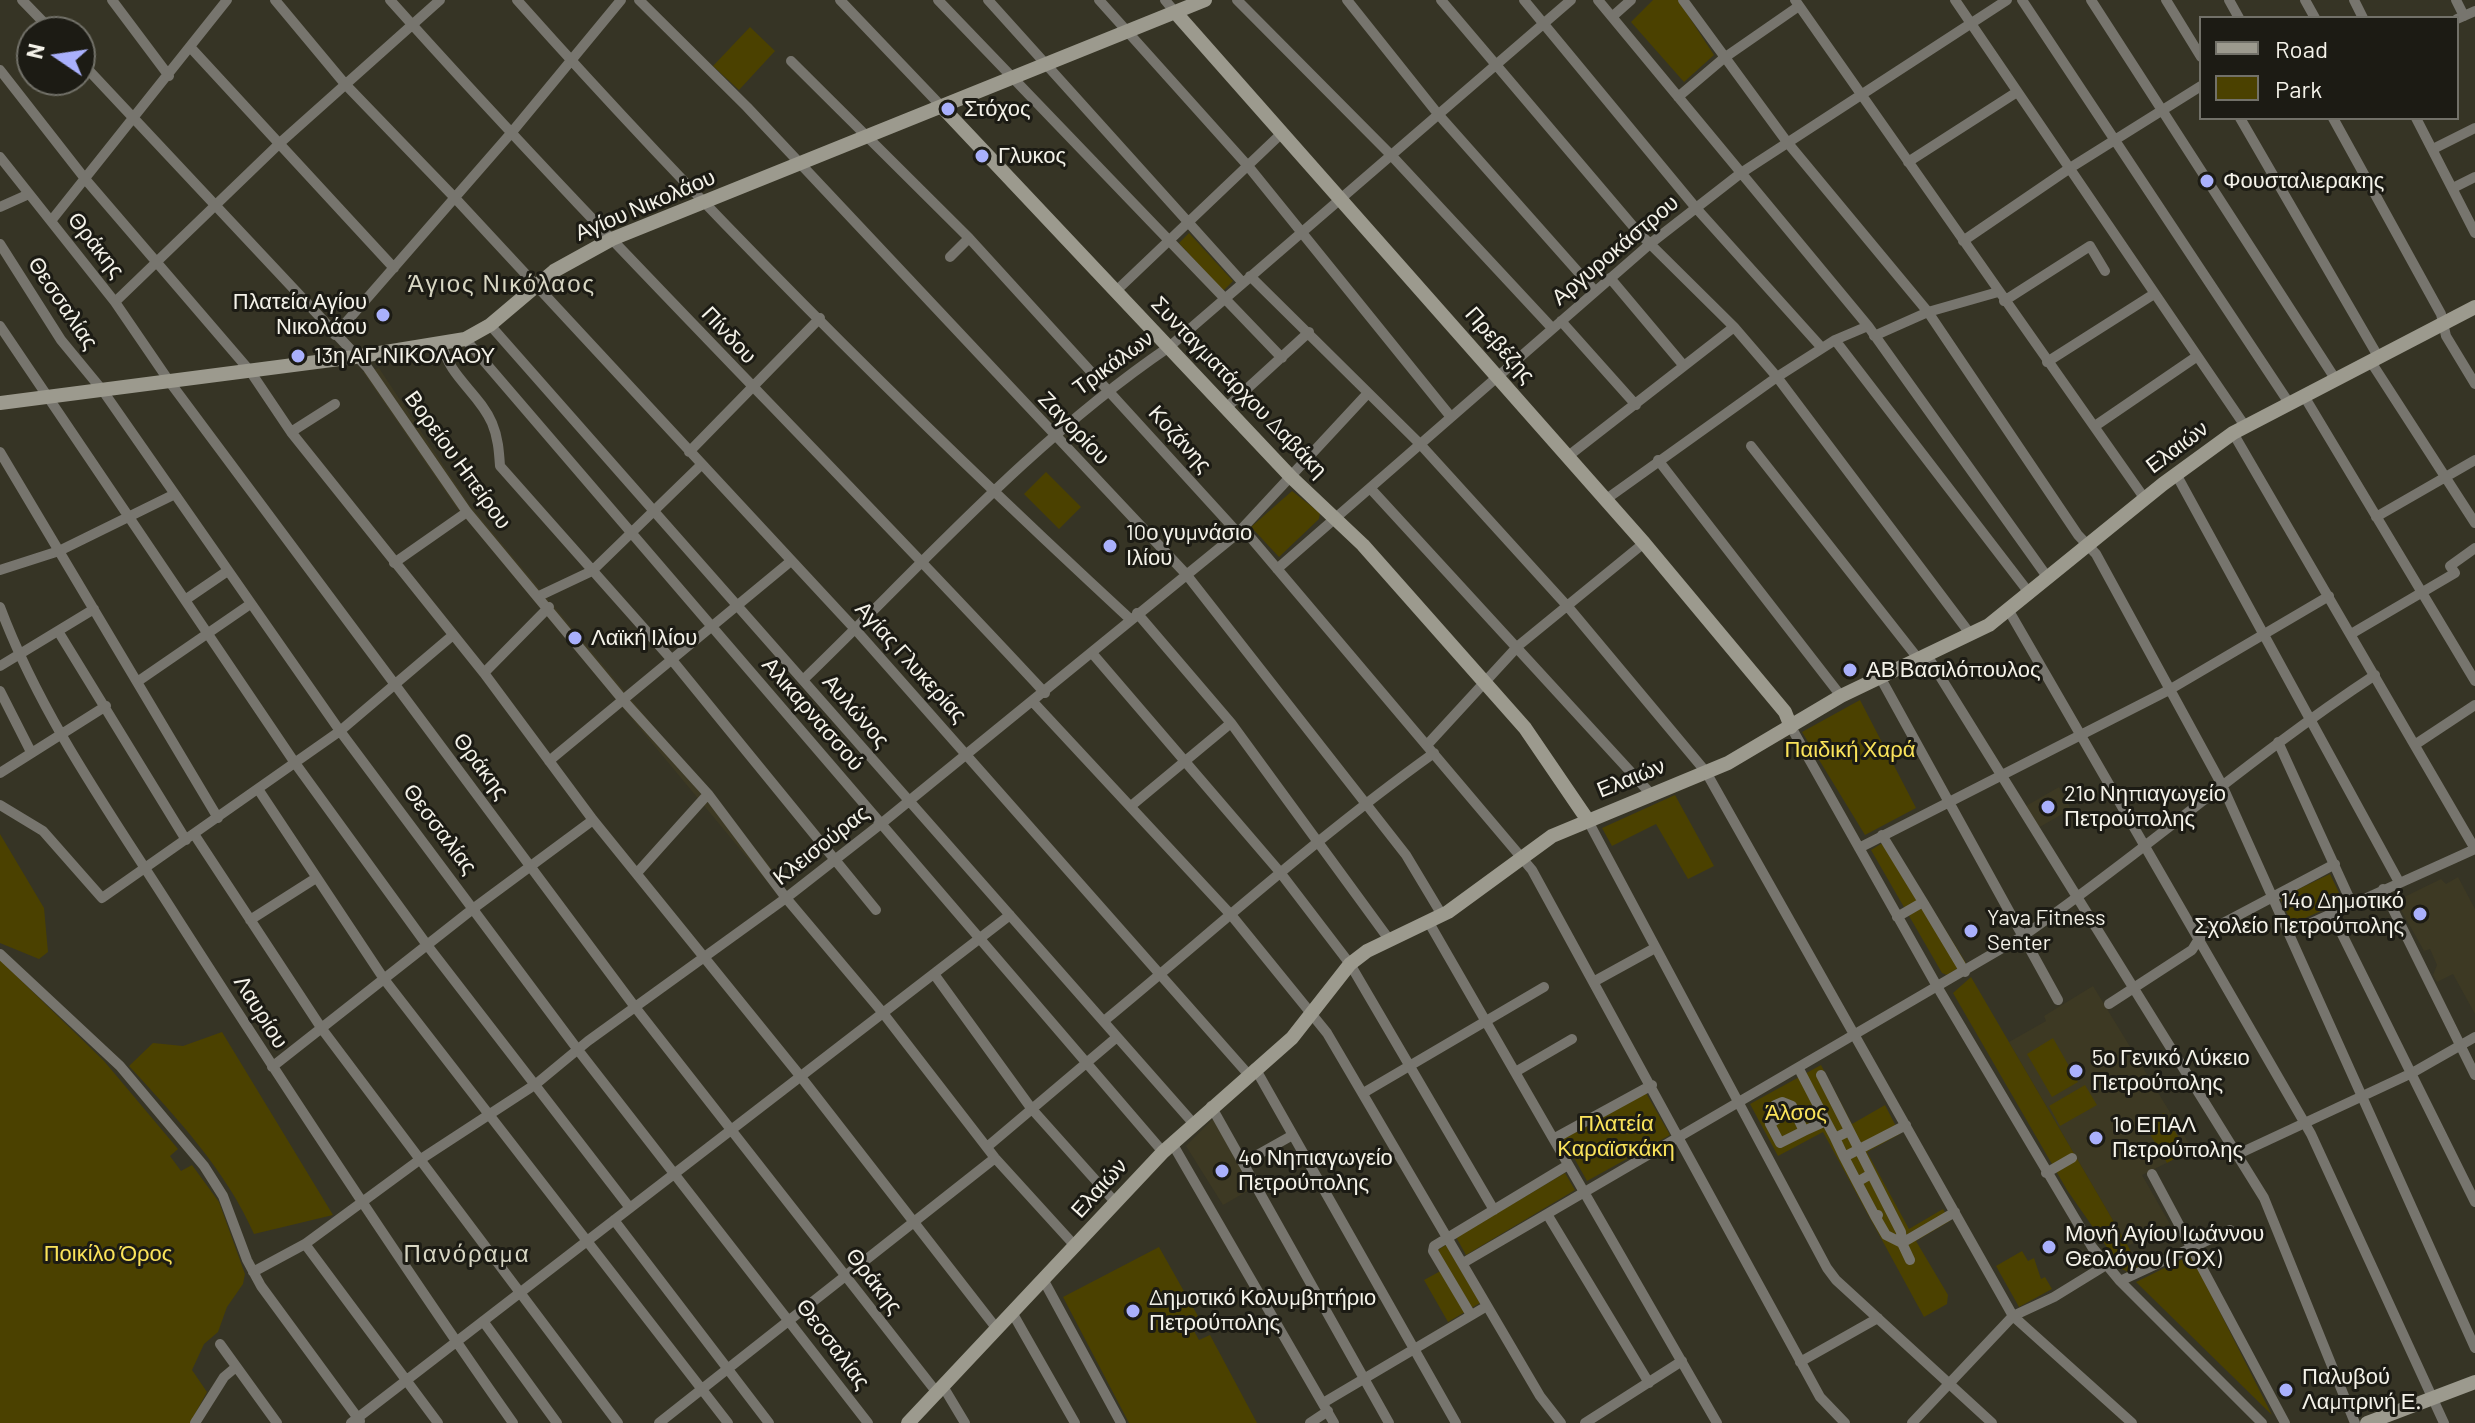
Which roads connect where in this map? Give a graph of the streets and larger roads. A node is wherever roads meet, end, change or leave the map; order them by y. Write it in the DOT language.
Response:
graph roads {
  1 [pos="22,0"];
  2 [pos="112,0"];
  3 [pos="227,0"];
  4 [pos="275,0"];
  5 [pos="390,0"];
  6 [pos="440,0"];
  7 [pos="517,0"];
  8 [pos="621,0"];
  9 [pos="639,0"];
  10 [pos="938,0"];
  11 [pos="988,0"];
  12 [pos="1099,0"];
  13 [pos="1205,0"];
  14 [pos="1237,0"];
  15 [pos="1347,0"];
  16 [pos="1441,0"];
  17 [pos="1524,0"];
  18 [pos="1571,0"];
  19 [pos="1598,0"];
  20 [pos="1631,0"];
  21 [pos="1683,0"];
  22 [pos="1955,0"];
  23 [pos="2007,0"];
  24 [pos="2022,0"];
  25 [pos="2091,0"];
  26 [pos="2166,0"];
  27 [pos="2456,0"];
  28 [pos="845,2"];
  29 [pos="1797,3"];
  30 [pos="1170,6"];
  31 [pos="38,16"];
  32 [pos="1613,16"];
  33 [pos="2468,16"];
  34 [pos="1543,24"];
  35 [pos="1970,24"];
  36 [pos="412,26"];
  37 [pos="1127,32"];
  38 [pos="191,48"];
  39 [pos="2199,54"];
  40 [pos="1724,58"];
  41 [pos="571,61"];
  42 [pos="791,61"];
  43 [pos="1496,64"];
  44 [pos="1047,65"];
  45 [pos="0,70"];
  46 [pos="169,76"];
  47 [pos="96,78"];
  48 [pos="1013,79"];
  49 [pos="345,84"];
  50 [pos="2199,87"];
  51 [pos="2017,92"];
  52 [pos="1862,96"];
  53 [pos="1678,97"];
  54 [pos="943,108"];
  55 [pos="2161,109"];
  56 [pos="1438,114"];
  57 [pos="133,117"];
  58 [pos="2244,120"];
  59 [pos="2334,120"];
  60 [pos="2417,120"];
  61 [pos="2475,128"];
  62 [pos="512,132"];
  63 [pos="1283,132"];
  64 [pos="866,139"];
  65 [pos="2113,141"];
  66 [pos="281,142"];
  67 [pos="1787,142"];
  68 [pos="2433,149"];
  69 [pos="1391,155"];
  70 [pos="0,157"];
  71 [pos="1908,162"];
  72 [pos="801,164"];
  73 [pos="1248,166"];
  74 [pos="2070,168"];
  75 [pos="1741,173"];
  76 [pos="2475,177"];
  77 [pos="86,180"];
  78 [pos="2453,188"];
  79 [pos="29,194"];
  80 [pos="1342,197"];
  81 [pos="455,198"];
  82 [pos="705,203"];
  83 [pos="216,205"];
  84 [pos="0,207"];
  85 [pos="1696,208"];
  86 [pos="51,221"];
  87 [pos="1190,224"];
  88 [pos="1301,232"];
  89 [pos="2475,233"];
  90 [pos="969,238"];
  91 [pos="612,239"];
  92 [pos="1170,241"];
  93 [pos="1963,241"];
  94 [pos="1651,243"];
  95 [pos="0,244"];
  96 [pos="950,257"];
  97 [pos="155,262"];
  98 [pos="394,268"];
  99 [pos="2105,271"];
  100 [pos="1610,278"];
  101 [pos="1247,280"];
  102 [pos="534,286"];
  103 [pos="1116,291"];
  104 [pos="1595,291"];
  105 [pos="2154,294"];
  106 [pos="2001,296"];
  107 [pos="1225,298"];
  108 [pos="115,302"];
  109 [pos="2475,307"];
  110 [pos="1928,312"];
  111 [pos="820,318"];
  112 [pos="490,325"];
  113 [pos="1557,325"];
  114 [pos="2443,325"];
  115 [pos="0,326"];
  116 [pos="1734,327"];
  117 [pos="1871,331"];
  118 [pos="1309,332"];
  119 [pos="335,335"];
  120 [pos="465,339"];
  121 [pos="1835,340"];
  122 [pos="442,344"];
  123 [pos="1169,347"];
  124 [pos="1822,348"];
  125 [pos="355,357"];
  126 [pos="2196,357"];
  127 [pos="1282,358"];
  128 [pos="2375,360"];
  129 [pos="2047,362"];
  130 [pos="1684,366"];
  131 [pos="250,371"];
  132 [pos="1498,376"];
  133 [pos="1777,377"];
  134 [pos="2336,380"];
  135 [pos="169,381"];
  136 [pos="2475,384"];
  137 [pos="1108,388"];
  138 [pos="752,389"];
  139 [pos="103,391"];
  140 [pos="1368,393"];
  141 [pos="2304,396"];
  142 [pos="48,397"];
  143 [pos="0,403"];
  144 [pos="2289,403"];
  145 [pos="335,404"];
  146 [pos="1636,405"];
  147 [pos="1226,408"];
  148 [pos="1451,417"];
  149 [pos="2095,426"];
  150 [pos="2239,430"];
  151 [pos="291,432"];
  152 [pos="1052,435"];
  153 [pos="1420,444"];
  154 [pos="1751,446"];
  155 [pos="0,452"];
  156 [pos="689,452"];
  157 [pos="1567,457"];
  158 [pos="1658,460"];
  159 [pos="2475,460"];
  160 [pos="701,465"];
  161 [pos="2176,474"];
  162 [pos="1291,477"];
  163 [pos="2444,478"];
  164 [pos="1370,488"];
  165 [pos="994,493"];
  166 [pos="173,495"];
  167 [pos="2145,499"];
  168 [pos="1605,500"];
  169 [pos="654,511"];
  170 [pos="467,512"];
  171 [pos="128,516"];
  172 [pos="1336,517"];
  173 [pos="2376,517"];
  174 [pos="2475,523"];
  175 [pos="1238,533"];
  176 [pos="632,534"];
  177 [pos="1644,543"];
  178 [pos="2088,546"];
  179 [pos="2475,548"];
  180 [pos="59,551"];
  181 [pos="791,561"];
  182 [pos="924,562"];
  183 [pos="394,563"];
  184 [pos="1277,569"];
  185 [pos="0,570"];
  186 [pos="592,571"];
  187 [pos="226,572"];
  188 [pos="1186,574"];
  189 [pos="2048,578"];
  190 [pos="2030,594"];
  191 [pos="2420,594"];
  192 [pos="539,596"];
  193 [pos="2329,596"];
  194 [pos="185,600"];
  195 [pos="249,605"];
  196 [pos="737,606"];
  197 [pos="0,607"];
  198 [pos="549,607"];
  199 [pos="1569,608"];
  200 [pos="94,609"];
  201 [pos="2009,611"];
  202 [pos="1134,616"];
  203 [pos="712,627"];
  204 [pos="855,629"];
  205 [pos="58,631"];
  206 [pos="208,634"];
  207 [pos="2351,634"];
  208 [pos="453,635"];
  209 [pos="1971,635"];
  210 [pos="2265,635"];
  211 [pos="1518,646"];
  212 [pos="17,653"];
  213 [pos="1092,653"];
  214 [pos="1924,659"];
  215 [pos="672,660"];
  216 [pos="0,666"];
  217 [pos="484,673"];
  218 [pos="2375,675"];
  219 [pos="1880,677"];
  220 [pos="803,680"];
  221 [pos="2475,681"];
  222 [pos="137,682"];
  223 [pos="1486,683"];
  224 [pos="395,686"];
  225 [pos="2169,690"];
  226 [pos="0,691"];
  227 [pos="1045,693"];
  228 [pos="1841,696"];
  229 [pos="623,700"];
  230 [pos="1033,702"];
  231 [pos="2475,705"];
  232 [pos="106,706"];
  233 [pos="2310,718"];
  234 [pos="1231,723"];
  235 [pos="1791,727"];
  236 [pos="340,731"];
  237 [pos="61,734"];
  238 [pos="2082,734"];
  239 [pos="2278,742"];
  240 [pos="2416,744"];
  241 [pos="1430,749"];
  242 [pos="31,752"];
  243 [pos="967,756"];
  244 [pos="549,761"];
  245 [pos="1186,762"];
  246 [pos="295,763"];
  247 [pos="1706,772"];
  248 [pos="0,773"];
  249 [pos="1999,774"];
  250 [pos="2222,785"];
  251 [pos="258,789"];
  252 [pos="1650,793"];
  253 [pos="708,794"];
  254 [pos="909,801"];
  255 [pos="1947,801"];
  256 [pos="1363,804"];
  257 [pos="0,805"];
  258 [pos="1131,806"];
  259 [pos="218,818"];
  260 [pos="1587,819"];
  261 [pos="593,820"];
  262 [pos="882,823"];
  263 [pos="1882,835"];
  264 [pos="190,837"];
  265 [pos="1318,840"];
  266 [pos="2146,845"];
  267 [pos="1859,848"];
  268 [pos="2475,849"];
  269 [pos="1521,856"];
  270 [pos="833,860"];
  271 [pos="2335,864"];
  272 [pos="531,866"];
  273 [pos="146,869"];
  274 [pos="1279,871"];
  275 [pos="637,873"];
  276 [pos="316,878"];
  277 [pos="2399,882"];
  278 [pos="2383,889"];
  279 [pos="786,898"];
  280 [pos="2273,898"];
  281 [pos="2077,899"];
  282 [pos="1923,902"];
  283 [pos="2352,904"];
  284 [pos="474,908"];
  285 [pos="876,910"];
  286 [pos="2332,914"];
  287 [pos="1010,915"];
  288 [pos="1232,916"];
  289 [pos="1897,917"];
  290 [pos="1435,918"];
  291 [pos="250,920"];
  292 [pos="2289,933"];
  293 [pos="2023,936"];
  294 [pos="2200,937"];
  295 [pos="1388,938"];
  296 [pos="980,939"];
  297 [pos="427,945"];
  298 [pos="1655,948"];
  299 [pos="0,954"];
  300 [pos="702,958"];
  301 [pos="1350,964"];
  302 [pos="1965,972"];
  303 [pos="934,974"];
  304 [pos="1161,974"];
  305 [pos="384,979"];
  306 [pos="1595,981"];
  307 [pos="1544,987"];
  308 [pos="1938,988"];
  309 [pos="2132,989"];
  310 [pos="2058,1000"];
  311 [pos="2109,1004"];
  312 [pos="635,1007"];
  313 [pos="883,1013"];
  314 [pos="1313,1015"];
  315 [pos="1104,1021"];
  316 [pos="1487,1021"];
  317 [pos="322,1029"];
  318 [pos="1855,1036"];
  319 [pos="1117,1037"];
  320 [pos="2475,1037"];
  321 [pos="1572,1039"];
  322 [pos="2461,1046"];
  323 [pos="578,1050"];
  324 [pos="1813,1060"];
  325 [pos="1086,1063"];
  326 [pos="1410,1064"];
  327 [pos="272,1067"];
  328 [pos="1799,1069"];
  329 [pos="1252,1071"];
  330 [pos="1517,1071"];
  331 [pos="2412,1073"];
  332 [pos="1821,1075"];
  333 [pos="2475,1075"];
  334 [pos="801,1077"];
  335 [pos="1806,1083"];
  336 [pos="536,1084"];
  337 [pos="1652,1085"];
  338 [pos="1365,1092"];
  339 [pos="2361,1097"];
  340 [pos="1739,1103"];
  341 [pos="1211,1106"];
  342 [pos="1031,1108"];
  343 [pos="486,1115"];
  344 [pos="1826,1121"];
  345 [pos="2304,1122"];
  346 [pos="1193,1123"];
  347 [pos="1906,1125"];
  348 [pos="732,1129"];
  349 [pos="1804,1131"];
  350 [pos="1849,1131"];
  351 [pos="1774,1132"];
  352 [pos="1291,1136"];
  353 [pos="1680,1137"];
  354 [pos="1555,1138"];
  355 [pos="1835,1138"];
  356 [pos="1758,1139"];
  357 [pos="987,1147"];
  358 [pos="1168,1147"];
  359 [pos="1859,1149"];
  360 [pos="2236,1155"];
  361 [pos="1844,1157"];
  362 [pos="995,1158"];
  363 [pos="2072,1158"];
  364 [pos="418,1161"];
  365 [pos="1243,1163"];
  366 [pos="1568,1165"];
  367 [pos="2046,1173"];
  368 [pos="674,1174"];
  369 [pos="1871,1174"];
  370 [pos="2152,1174"];
  371 [pos="1857,1182"];
  372 [pos="1584,1192"];
  373 [pos="1115,1202"];
  374 [pos="2475,1202"];
  375 [pos="363,1203"];
  376 [pos="630,1208"];
  377 [pos="1889,1209"];
  378 [pos="1494,1210"];
  379 [pos="1955,1212"];
  380 [pos="1547,1214"];
  381 [pos="1875,1216"];
  382 [pos="614,1220"];
  383 [pos="914,1222"];
  384 [pos="2230,1230"];
  385 [pos="1447,1237"];
  386 [pos="589,1240"];
  387 [pos="1902,1243"];
  388 [pos="305,1244"];
  389 [pos="1076,1247"];
  390 [pos="2191,1248"];
  391 [pos="1910,1260"];
  392 [pos="1463,1263"];
  393 [pos="2106,1265"];
  394 [pos="253,1272"];
  395 [pos="845,1277"];
  396 [pos="1044,1281"];
  397 [pos="2120,1281"];
  398 [pos="519,1294"];
  399 [pos="1487,1306"];
  400 [pos="1013,1314"];
  401 [pos="1471,1315"];
  402 [pos="2013,1316"];
  403 [pos="1878,1318"];
  404 [pos="790,1320"];
  405 [pos="483,1321"];
  406 [pos="997,1329"];
  407 [pos="456,1342"];
  408 [pos="220,1344"];
  409 [pos="2475,1348"];
  410 [pos="1414,1350"];
  411 [pos="1682,1361"];
  412 [pos="1800,1362"];
  413 [pos="236,1367"];
  414 [pos="727,1369"];
  415 [pos="1364,1378"];
  416 [pos="406,1380"];
  417 [pos="2475,1382"];
  418 [pos="1649,1383"];
  419 [pos="1949,1383"];
  420 [pos="702,1389"];
  421 [pos="941,1391"];
  422 [pos="2431,1399"];
  423 [pos="1326,1407"];
  424 [pos="357,1421"];
  425 [pos="664,1421"];
  426 [pos="195,1423"];
  427 [pos="277,1423"];
  428 [pos="438,1423"];
  429 [pos="513,1423"];
  430 [pos="557,1423"];
  431 [pos="618,1423"];
  432 [pos="728,1423"];
  433 [pos="769,1423"];
  434 [pos="868,1423"];
  435 [pos="908,1423"];
  436 [pos="965,1423"];
  437 [pos="1075,1423"];
  438 [pos="1121,1423"];
  439 [pos="1310,1423"];
  440 [pos="1334,1423"];
  441 [pos="1389,1423"];
  442 [pos="1456,1423"];
  443 [pos="1561,1423"];
  444 [pos="1585,1423"];
  445 [pos="1717,1423"];
  446 [pos="1845,1423"];
  447 [pos="1912,1423"];
  448 [pos="1992,1423"];
  449 [pos="2132,1423"];
  450 [pos="2262,1423"];
  451 [pos="2285,1423"];
  452 [pos="2355,1423"];
  453 [pos="2367,1423"];
  454 [pos="2444,1423"];
  1 -- 31 [label="street"];
  2 -- 46 [label="street"];
  3 -- 38 [label="street"];
  4 -- 49 [label="street, Αγίας Γλυκερίας"];
  5 -- 36 [label="street, Πίνδου"];
  6 -- 36 [label="street"];
  7 -- 41 [label="street"];
  8 -- 41 [label="street"];
  9 -- 72 [label="street, Ζαγορίου"];
  10 -- 48 [label="street"];
  11 -- 44 [label="street"];
  12 -- 37 [label="street"];
  13 -- 30 [label="street, Αγίου Νικολάου"];
  14 -- 69 [label="street"];
  15 -- 56 [label="street"];
  16 -- 43 [label="street"];
  17 -- 34 [label="street"];
  18 -- 34 [label="street, Τρικάλων"];
  19 -- 32 [label="street"];
  20 -- 32 [label="street"];
  21 -- 40 [label="street"];
  22 -- 35 [label="street"];
  23 -- 35 [label="street, Αργυροκάστρου"];
  24 -- 65 [label="street"];
  25 -- 55 [label="street"];
  26 -- 39 [label="street"];
  27 -- 33 [label="street"];
  28 -- 54 [label="street, Συνταγματάρχου Δαβάκη"];
  29 -- 40 [label="street"];
  29 -- 52 [label="street"];
  30 -- 37 [label="street, Αγίου Νικολάου"];
  30 -- 63 [label="street, Πρεβέζης"];
  32 -- 53 [label="street"];
  34 -- 43 [label="street, Τρικάλων"];
  34 -- 85 [label="street"];
  35 -- 51 [label="street"];
  35 -- 52 [label="street, Αργυροκάστρου"];
  36 -- 49 [label="street"];
  36 -- 62 [label="street, Πίνδου"];
  37 -- 44 [label="street, Αγίου Νικολάου"];
  37 -- 73 [label="street"];
  38 -- 46 [label="street"];
  38 -- 66 [label="street"];
  40 -- 53 [label="street"];
  40 -- 67 [label="street"];
  41 -- 62 [label="street"];
  41 -- 82 [label="street"];
  42 -- 64 [label="street, Κοζάνης"];
  43 -- 56 [label="street, Τρικάλων"];
  43 -- 94 [label="street"];
  44 -- 48 [label="street, Αγίου Νικολάου"];
  44 -- 87 [label="street"];
  45 -- 77 [label="street"];
  46 -- 57 [label="street"];
  47 -- 57 [label="street, Βορείου Ηπείρου"];
  48 -- 54 [label="street, Αγίου Νικολάου"];
  48 -- 92 [label="street"];
  49 -- 66 [label="street"];
  49 -- 81 [label="street, Αγίας Γλυκερίας"];
  50 -- 55 [label="street"];
  51 -- 71 [label="street"];
  51 -- 74 [label="street"];
  52 -- 67 [label="street, Αργυροκάστρου"];
  52 -- 71 [label="street"];
  53 -- 75 [label="street"];
  54 -- 64 [label="street, Αγίου Νικολάου"];
  54 -- 103 [label="street, Συνταγματάρχου Δαβάκη"];
  55 -- 65 [label="street"];
  55 -- 134 [label="street"];
  56 -- 69 [label="street, Τρικάλων"];
  56 -- 104 [label="street"];
  57 -- 77 [label="street"];
  57 -- 83 [label="street, Βορείου Ηπείρου"];
  58 -- 128 [label="street"];
  59 -- 114 [label="street"];
  60 -- 68 [label="street"];
  61 -- 68 [label="street"];
  62 -- 81 [label="street"];
  62 -- 91 [label="street, Πίνδου"];
  63 -- 73 [label="street"];
  63 -- 80 [label="street, Πρεβέζης"];
  64 -- 72 [label="street, Αγίου Νικολάου"];
  64 -- 90 [label="street, Κοζάνης"];
  65 -- 74 [label="street"];
  65 -- 144 [label="street"];
  66 -- 83 [label="street"];
  66 -- 98 [label="street"];
  67 -- 75 [label="street, Αργυροκάστρου"];
  67 -- 110 [label="street"];
  68 -- 78 [label="street"];
  69 -- 80 [label="street, Τρικάλων"];
  69 -- 113 [label="street"];
  70 -- 79 [label="street, Θράκης"];
  71 -- 93 [label="street"];
  72 -- 82 [label="street, Αγίου Νικολάου"];
  72 -- 152 [label="street, Ζαγορίου"];
  73 -- 87 [label="street"];
  73 -- 88 [label="street"];
  74 -- 93 [label="street"];
  74 -- 105 [label="street"];
  75 -- 85 [label="street, Αργυροκάστρου"];
  75 -- 117 [label="street"];
  76 -- 78 [label="street"];
  77 -- 86 [label="street"];
  77 -- 97 [label="street"];
  78 -- 89 [label="street"];
  79 -- 84 [label="street"];
  79 -- 86 [label="street, Θράκης"];
  80 -- 88 [label="street, Τρικάλων"];
  80 -- 132 [label="street, Πρεβέζης"];
  81 -- 98 [label="street"];
  81 -- 102 [label="street, Αγίας Γλυκερίας"];
  82 -- 91 [label="street, Αγίου Νικολάου"];
  82 -- 111 [label="street"];
  83 -- 97 [label="street"];
  83 -- 119 [label="street, Βορείου Ηπείρου"];
  85 -- 94 [label="street, Αργυροκάστρου"];
  85 -- 124 [label="street"];
  86 -- 108 [label="street, Θράκης"];
  87 -- 92 [label="street"];
  87 -- 101 [label="street"];
  88 -- 101 [label="street, Τρικάλων"];
  88 -- 148 [label="street"];
  90 -- 96 [label="street"];
  90 -- 137 [label="street, Κοζάνης"];
  91 -- 102 [label="street, Αγίου Νικολάου"];
  91 -- 138 [label="street, Πίνδου"];
  92 -- 103 [label="street"];
  92 -- 107 [label="street"];
  93 -- 106 [label="street"];
  94 -- 100 [label="street, Αργυροκάστρου"];
  94 -- 116 [label="street"];
  95 -- 139 [label="street, Θεσσαλίας"];
  97 -- 108 [label="street"];
  97 -- 131 [label="street"];
  98 -- 119 [label="street"];
  99 -- 106 [label="street"];
  100 -- 104 [label="street, Αργυροκάστρου"];
  100 -- 130 [label="street"];
  101 -- 107 [label="street, Τρικάλων"];
  101 -- 118 [label="street"];
  102 -- 112 [label="street, Αγίου Νικολάου"];
  102 -- 156 [label="street, Αγίας Γλυκερίας"];
  103 -- 123 [label="street, Συνταγματάρχου Δαβάκη"];
  104 -- 113 [label="street, Αργυροκάστρου"];
  105 -- 126 [label="street"];
  105 -- 129 [label="street"];
  106 -- 110 [label="street"];
  106 -- 129 [label="street"];
  107 -- 123 [label="street, Τρικάλων"];
  107 -- 127 [label="street"];
  108 -- 135 [label="street, Θράκης"];
  109 -- 114 [label="street, Ελαιών"];
  110 -- 117 [label="street"];
  110 -- 178 [label="street"];
  111 -- 138 [label="street"];
  111 -- 165 [label="street"];
  112 -- 120 [label="street, Αγίου Νικολάου"];
  112 -- 169 [label="street, Αυλώνος"];
  113 -- 132 [label="street, Αργυροκάστρου"];
  113 -- 146 [label="street"];
  114 -- 128 [label="street, Ελαιών"];
  114 -- 136 [label="street"];
  115 -- 142 [label="street"];
  116 -- 130 [label="street"];
  116 -- 133 [label="street"];
  117 -- 121 [label="street"];
  117 -- 189 [label="street"];
  118 -- 127 [label="street"];
  118 -- 140 [label="street"];
  119 -- 125 [label="street, Βορείου Ηπείρου"];
  120 -- 122 [label="street, Αγίου Νικολάου"];
  120 -- 176 [label="street, Αλικαρνασσού"];
  121 -- 124 [label="street"];
  121 -- 190 [label="street"];
  122 -- 125 [label="street, Αγίου Νικολάου"];
  122 -- 186 [label="street"];
  123 -- 137 [label="street, Τρικάλων"];
  123 -- 147 [label="street, Συνταγματάρχου Δαβάκη"];
  124 -- 133 [label="street"];
  125 -- 131 [label="street, Αγίου Νικολάου"];
  125 -- 170 [label="street, Βορείου Ηπείρου"];
  126 -- 149 [label="street"];
  126 -- 150 [label="street"];
  127 -- 147 [label="street"];
  128 -- 134 [label="street, Ελαιών"];
  128 -- 163 [label="street"];
  129 -- 149 [label="street"];
  130 -- 146 [label="street"];
  131 -- 135 [label="street, Αγίου Νικολάου"];
  131 -- 151 [label="street"];
  132 -- 148 [label="street, Αργυροκάστρου"];
  132 -- 157 [label="street, Πρεβέζης"];
  133 -- 158 [label="street"];
  133 -- 209 [label="street"];
  134 -- 141 [label="street, Ελαιών"];
  135 -- 139 [label="street, Αγίου Νικολάου"];
  135 -- 224 [label="street, Θράκης"];
  137 -- 152 [label="street, Τρικάλων"];
  137 -- 175 [label="street, Κοζάνης"];
  138 -- 156 [label="street"];
  138 -- 182 [label="street, Πίνδου"];
  139 -- 142 [label="street, Αγίου Νικολάου"];
  139 -- 166 [label="street, Θεσσαλίας"];
  140 -- 153 [label="street"];
  140 -- 162 [label="street, Κλεισούρας"];
  141 -- 144 [label="street, Ελαιών"];
  141 -- 173 [label="street"];
  142 -- 143 [label="street, Αγίου Νικολάου"];
  142 -- 171 [label="street"];
  144 -- 150 [label="street, Ελαιών"];
  145 -- 151 [label="street"];
  146 -- 157 [label="street"];
  147 -- 162 [label="street, Συνταγματάρχου Δαβάκη"];
  148 -- 153 [label="street, Αργυροκάστρου"];
  149 -- 167 [label="street"];
  150 -- 161 [label="street, Ελαιών"];
  150 -- 193 [label="street"];
  151 -- 183 [label="street"];
  152 -- 165 [label="street, Τρικάλων"];
  152 -- 188 [label="street, Ζαγορίου"];
  153 -- 164 [label="street, Αργυροκάστρου"];
  153 -- 199 [label="street"];
  154 -- 214 [label="street"];
  155 -- 180 [label="street"];
  156 -- 160 [label="street, Αγίας Γλυκερίας"];
  157 -- 168 [label="street, Πρεβέζης"];
  158 -- 168 [label="street"];
  158 -- 228 [label="street"];
  159 -- 163 [label="street"];
  160 -- 169 [label="street"];
  160 -- 181 [label="street, Αγίας Γλυκερίας"];
  161 -- 167 [label="street, Ελαιών"];
  161 -- 210 [label="street"];
  162 -- 172 [label="street, Συνταγματάρχου Δαβάκη"];
  162 -- 175 [label="street, Κλεισούρας"];
  163 -- 173 [label="street"];
  163 -- 174 [label="street"];
  164 -- 172 [label="street, Αργυροκάστρου"];
  164 -- 211 [label="street"];
  165 -- 182 [label="street, Τρικάλων"];
  165 -- 202 [label="street"];
  166 -- 171 [label="street"];
  166 -- 187 [label="street, Θεσσαλίας"];
  167 -- 178 [label="street, Ελαιών"];
  168 -- 177 [label="street, Πρεβέζης"];
  169 -- 176 [label="street"];
  169 -- 196 [label="street, Αυλώνος"];
  170 -- 183 [label="street"];
  170 -- 192 [label="street, Βορείου Ηπείρου"];
  171 -- 180 [label="street"];
  171 -- 194 [label="street"];
  172 -- 184 [label="street, Αργυροκάστρου"];
  172 -- 223 [label="street, Συνταγματάρχου Δαβάκη"];
  173 -- 191 [label="street"];
  175 -- 184 [label="street, Κοζάνης"];
  175 -- 188 [label="street, Κλεισούρας"];
  176 -- 186 [label="street"];
  176 -- 203 [label="street, Αλικαρνασσού"];
  177 -- 199 [label="street"];
  177 -- 235 [label="street, Πρεβέζης"];
  178 -- 189 [label="street, Ελαιών"];
  178 -- 225 [label="street"];
  179 -- 191 [label="street"];
  180 -- 185 [label="street"];
  180 -- 200 [label="street"];
  181 -- 196 [label="street"];
  181 -- 204 [label="street, Αγίας Γλυκερίας"];
  182 -- 204 [label="street, Τρικάλων"];
  182 -- 227 [label="street, Πίνδου"];
  183 -- 208 [label="street"];
  184 -- 241 [label="street, Κοζάνης"];
  186 -- 192 [label="street"];
  186 -- 215 [label="street"];
  187 -- 194 [label="street"];
  187 -- 195 [label="street, Θεσσαλίας"];
  188 -- 202 [label="street, Κλεισούρας"];
  188 -- 256 [label="street, Ζαγορίου"];
  189 -- 190 [label="street, Ελαιών"];
  190 -- 201 [label="street, Ελαιών"];
  191 -- 207 [label="street"];
  191 -- 221 [label="street"];
  192 -- 198 [label="street, Βορείου Ηπείρου"];
  193 -- 207 [label="street"];
  193 -- 210 [label="street"];
  194 -- 206 [label="street"];
  195 -- 206 [label="street"];
  195 -- 236 [label="street, Θεσσαλίας"];
  196 -- 203 [label="street"];
  196 -- 220 [label="street, Αυλώνος"];
  197 -- 212 [label="street, Λαυρίου"];
  198 -- 217 [label="street"];
  198 -- 229 [label="street, Βορείου Ηπείρου"];
  199 -- 211 [label="street"];
  199 -- 247 [label="street"];
  200 -- 205 [label="street"];
  200 -- 222 [label="street"];
  201 -- 209 [label="street, Ελαιών"];
  201 -- 238 [label="street"];
  202 -- 213 [label="street, Κλεισούρας"];
  202 -- 234 [label="street"];
  203 -- 215 [label="street"];
  203 -- 262 [label="street, Αλικαρνασσού"];
  204 -- 220 [label="street, Τρικάλων"];
  204 -- 243 [label="street, Αγίας Γλυκερίας"];
  205 -- 212 [label="street"];
  205 -- 232 [label="street"];
  206 -- 222 [label="street"];
  206 -- 246 [label="street"];
  207 -- 218 [label="street"];
  208 -- 217 [label="street"];
  208 -- 224 [label="street"];
  209 -- 214 [label="street, Ελαιών"];
  210 -- 225 [label="street"];
  210 -- 233 [label="street"];
  211 -- 223 [label="street"];
  211 -- 252 [label="street"];
  212 -- 216 [label="street"];
  212 -- 237 [label="street, Λαυρίου"];
  213 -- 227 [label="street, Κλεισούρας"];
  213 -- 245 [label="street"];
  214 -- 219 [label="street, Ελαιών"];
  214 -- 249 [label="street"];
  215 -- 229 [label="street"];
  215 -- 270 [label="street"];
  217 -- 244 [label="street"];
  218 -- 233 [label="street"];
  218 -- 240 [label="street"];
  219 -- 228 [label="street, Ελαιών"];
  219 -- 255 [label="street"];
  220 -- 254 [label="street, Αυλώνος"];
  222 -- 259 [label="street"];
  223 -- 241 [label="street"];
  223 -- 260 [label="street, Συνταγματάρχου Δαβάκη"];
  224 -- 236 [label="street"];
  224 -- 272 [label="street, Θράκης"];
  225 -- 238 [label="street"];
  225 -- 250 [label="street"];
  226 -- 242 [label="street"];
  227 -- 230 [label="street, Κλεισούρας"];
  228 -- 235 [label="street, Ελαιών"];
  229 -- 244 [label="street"];
  229 -- 253 [label="street, Βορείου Ηπείρου"];
  230 -- 243 [label="street, Κλεισούρας"];
  230 -- 258 [label="street"];
  231 -- 240 [label="street"];
  232 -- 237 [label="street"];
  232 -- 264 [label="street"];
  233 -- 239 [label="street"];
  233 -- 277 [label="street"];
  234 -- 245 [label="street"];
  234 -- 265 [label="street"];
  235 -- 247 [label="street, Ελαιών"];
  235 -- 267 [label="street"];
  236 -- 246 [label="street"];
  236 -- 284 [label="street, Θεσσαλίας"];
  237 -- 242 [label="street"];
  237 -- 273 [label="street, Λαυρίου"];
  238 -- 249 [label="street"];
  238 -- 266 [label="street"];
  239 -- 250 [label="street"];
  239 -- 271 [label="street"];
  240 -- 268 [label="street"];
  241 -- 256 [label="street"];
  241 -- 269 [label="street, Κοζάνης"];
  242 -- 248 [label="street"];
  243 -- 254 [label="street, Κλεισούρας"];
  243 -- 304 [label="street, Αγίας Γλυκερίας"];
  244 -- 261 [label="street"];
  245 -- 258 [label="street"];
  245 -- 274 [label="street"];
  246 -- 251 [label="street"];
  246 -- 297 [label="street"];
  247 -- 252 [label="street, Ελαιών"];
  247 -- 318 [label="street"];
  249 -- 255 [label="street"];
  249 -- 281 [label="street"];
  250 -- 266 [label="street"];
  250 -- 280 [label="street"];
  251 -- 259 [label="street"];
  251 -- 276 [label="street"];
  252 -- 260 [label="street, Ελαιών"];
  253 -- 275 [label="street"];
  253 -- 279 [label="street, Βορείου Ηπείρου"];
  254 -- 262 [label="street, Κλεισούρας"];
  254 -- 287 [label="street, Αυλώνος"];
  255 -- 263 [label="street"];
  255 -- 293 [label="street"];
  256 -- 265 [label="street"];
  256 -- 290 [label="street, Ζαγορίου"];
  257 -- 273 [label="street"];
  258 -- 288 [label="street"];
  259 -- 264 [label="street"];
  260 -- 269 [label="street, Ελαιών"];
  260 -- 298 [label="street"];
  261 -- 272 [label="street"];
  261 -- 275 [label="street"];
  262 -- 270 [label="street, Κλεισούρας"];
  262 -- 296 [label="street, Αλικαρνασσού"];
  263 -- 267 [label="street"];
  263 -- 282 [label="street"];
  264 -- 273 [label="street"];
  264 -- 291 [label="street"];
  265 -- 274 [label="street"];
  265 -- 295 [label="street"];
  266 -- 281 [label="street"];
  266 -- 294 [label="street"];
  267 -- 289 [label="street"];
  268 -- 277 [label="street"];
  269 -- 290 [label="street, Ελαιών"];
  269 -- 306 [label="street, Κοζάνης"];
  270 -- 279 [label="street, Κλεισούρας"];
  270 -- 285 [label="street"];
  271 -- 280 [label="street"];
  271 -- 283 [label="street"];
  272 -- 284 [label="street"];
  272 -- 312 [label="street, Θράκης"];
  273 -- 327 [label="street, Λαυρίου"];
  274 -- 288 [label="street"];
  274 -- 301 [label="street"];
  275 -- 300 [label="street"];
  276 -- 291 [label="street"];
  276 -- 305 [label="street"];
  277 -- 278 [label="street"];
  278 -- 283 [label="street"];
  278 -- 322 [label="street"];
  279 -- 300 [label="street, Κλεισούρας"];
  279 -- 313 [label="street, Βορείου Ηπείρου"];
  280 -- 292 [label="street"];
  280 -- 294 [label="street"];
  281 -- 293 [label="street"];
  281 -- 309 [label="street"];
  282 -- 289 [label="street"];
  282 -- 302 [label="street"];
  283 -- 286 [label="street"];
  284 -- 297 [label="street"];
  284 -- 323 [label="street, Θεσσαλίας"];
  286 -- 292 [label="street"];
  286 -- 331 [label="street"];
  287 -- 296 [label="street"];
  287 -- 315 [label="street, Αυλώνος"];
  288 -- 304 [label="street"];
  288 -- 314 [label="street"];
  289 -- 308 [label="street"];
  290 -- 295 [label="street, Ελαιών"];
  290 -- 316 [label="street, Ζαγορίου"];
  291 -- 317 [label="street"];
  292 -- 339 [label="street"];
  293 -- 302 [label="street"];
  293 -- 310 [label="street"];
  294 -- 309 [label="street"];
  294 -- 345 [label="street"];
  295 -- 301 [label="street, Ελαιών"];
  296 -- 303 [label="street"];
  296 -- 325 [label="street, Αλικαρνασσού"];
  297 -- 305 [label="street"];
  297 -- 336 [label="street"];
  298 -- 306 [label="street"];
  298 -- 340 [label="street"];
  299 -- 394 [label="street"];
  300 -- 312 [label="street, Κλεισούρας"];
  300 -- 334 [label="street"];
  301 -- 314 [label="street, Ελαιών"];
  301 -- 326 [label="street"];
  302 -- 308 [label="street"];
  303 -- 313 [label="street"];
  303 -- 342 [label="street"];
  304 -- 315 [label="street"];
  304 -- 329 [label="street, Αγίας Γλυκερίας"];
  305 -- 317 [label="street"];
  305 -- 343 [label="street"];
  306 -- 337 [label="street, Κοζάνης"];
  307 -- 316 [label="street"];
  308 -- 318 [label="street"];
  308 -- 367 [label="street"];
  309 -- 311 [label="street"];
  309 -- 360 [label="street"];
  312 -- 323 [label="street, Κλεισούρας"];
  312 -- 348 [label="street, Θράκης"];
  313 -- 334 [label="street"];
  313 -- 357 [label="street, Βορείου Ηπείρου"];
  314 -- 329 [label="street, Ελαιών"];
  314 -- 338 [label="street"];
  315 -- 319 [label="street, Αυλώνος"];
  316 -- 326 [label="street"];
  316 -- 330 [label="street, Ζαγορίου"];
  317 -- 327 [label="street"];
  317 -- 364 [label="street"];
  318 -- 324 [label="street"];
  318 -- 347 [label="street"];
  319 -- 325 [label="street"];
  319 -- 346 [label="street, Αυλώνος"];
  320 -- 322 [label="street"];
  321 -- 330 [label="street"];
  322 -- 331 [label="street"];
  322 -- 333 [label="street"];
  323 -- 336 [label="street, Κλεισούρας"];
  323 -- 368 [label="street, Θεσσαλίας"];
  324 -- 328 [label="street"];
  324 -- 332 [label="street"];
  325 -- 342 [label="street"];
  325 -- 358 [label="street, Αλικαρνασσού"];
  326 -- 338 [label="street"];
  326 -- 378 [label="street"];
  327 -- 375 [label="street, Λαυρίου"];
  328 -- 335 [label="street"];
  328 -- 340 [label="street"];
  329 -- 341 [label="street, Ελαιών"];
  329 -- 352 [label="street, Αγίας Γλυκερίας"];
  330 -- 354 [label="street, Ζαγορίου"];
  331 -- 339 [label="street"];
  331 -- 374 [label="street"];
  332 -- 335 [label="street"];
  332 -- 350 [label="street"];
  334 -- 348 [label="street"];
  334 -- 383 [label="street"];
  335 -- 344 [label="street"];
  336 -- 343 [label="street, Κλεισούρας"];
  336 -- 376 [label="street"];
  337 -- 353 [label="street, Κοζάνης"];
  337 -- 354 [label="street"];
  338 -- 385 [label="street"];
  339 -- 345 [label="street"];
  339 -- 409 [label="street"];
  340 -- 353 [label="street"];
  340 -- 356 [label="street"];
  341 -- 346 [label="street, Ελαιών"];
  341 -- 365 [label="street"];
  342 -- 357 [label="street"];
  342 -- 373 [label="street"];
  343 -- 364 [label="street, Κλεισούρας"];
  343 -- 386 [label="street"];
  344 -- 349 [label="street"];
  344 -- 355 [label="street"];
  345 -- 360 [label="street"];
  345 -- 422 [label="street"];
  346 -- 358 [label="street, Ελαιών"];
  347 -- 359 [label="street"];
  347 -- 379 [label="street"];
  348 -- 368 [label="street"];
  348 -- 395 [label="street, Θράκης"];
  349 -- 351 [label="street"];
  349 -- 351 [label="street"];
  350 -- 355 [label="street"];
  350 -- 359 [label="street"];
  351 -- 356 [label="street"];
  352 -- 365 [label="street"];
  352 -- 410 [label="street, Αγίας Γλυκερίας"];
  353 -- 372 [label="street"];
  353 -- 412 [label="street, Κοζάνης"];
  354 -- 366 [label="street, Ζαγορίου"];
  355 -- 361 [label="street"];
  356 -- 403 [label="street"];
  357 -- 362 [label="street, Βορείου Ηπείρου"];
  358 -- 373 [label="street, Ελαιών"];
  358 -- 423 [label="street, Αλικαρνασσού"];
  359 -- 361 [label="street"];
  359 -- 369 [label="street"];
  360 -- 452 [label="street"];
  361 -- 371 [label="street"];
  362 -- 383 [label="street"];
  362 -- 389 [label="street, Βορείου Ηπείρου"];
  363 -- 367 [label="street"];
  364 -- 375 [label="street, Κλεισούρας"];
  364 -- 398 [label="street"];
  365 -- 415 [label="street"];
  366 -- 372 [label="street, Ζαγορίου"];
  366 -- 378 [label="street"];
  367 -- 393 [label="street"];
  368 -- 376 [label="street"];
  368 -- 404 [label="street, Θεσσαλίας"];
  369 -- 371 [label="street"];
  369 -- 377 [label="street"];
  370 -- 390 [label="street"];
  371 -- 381 [label="street"];
  372 -- 380 [label="street"];
  372 -- 411 [label="street, Ζαγορίου"];
  373 -- 389 [label="street, Ελαιών"];
  375 -- 388 [label="street, Κλεισούρας"];
  375 -- 407 [label="street, Λαυρίου"];
  376 -- 382 [label="street"];
  377 -- 381 [label="street"];
  377 -- 387 [label="street"];
  378 -- 385 [label="street"];
  379 -- 387 [label="street"];
  379 -- 402 [label="street"];
  380 -- 392 [label="street"];
  380 -- 418 [label="street"];
  381 -- 387 [label="street"];
  382 -- 386 [label="street"];
  382 -- 414 [label="street"];
  383 -- 395 [label="street"];
  383 -- 406 [label="street"];
  384 -- 390 [label="street"];
  385 -- 392 [label="street"];
  385 -- 401 [label="street"];
  386 -- 398 [label="street"];
  386 -- 420 [label="street"];
  387 -- 391 [label="street"];
  388 -- 394 [label="street, Κλεισούρας"];
  388 -- 416 [label="street"];
  389 -- 396 [label="street, Ελαιών"];
  390 -- 397 [label="street"];
  390 -- 451 [label="street"];
  392 -- 399 [label="street"];
  393 -- 397 [label="street"];
  393 -- 402 [label="street"];
  394 -- 424 [label="street"];
  395 -- 404 [label="street"];
  395 -- 421 [label="street, Θράκης"];
  396 -- 400 [label="street, Ελαιών"];
  396 -- 438 [label="street"];
  397 -- 450 [label="street"];
  398 -- 405 [label="street"];
  398 -- 431 [label="street"];
  399 -- 401 [label="street"];
  399 -- 443 [label="street"];
  400 -- 406 [label="street, Ελαιών"];
  400 -- 437 [label="street"];
  401 -- 410 [label="street"];
  402 -- 419 [label="street"];
  402 -- 449 [label="street"];
  403 -- 412 [label="street"];
  403 -- 419 [label="street"];
  404 -- 414 [label="street"];
  404 -- 434 [label="street, Θεσσαλίας"];
  405 -- 407 [label="street"];
  405 -- 430 [label="street"];
  406 -- 421 [label="street, Ελαιών"];
  407 -- 416 [label="street"];
  407 -- 429 [label="street, Λαυρίου"];
  408 -- 413 [label="street"];
  410 -- 415 [label="street"];
  410 -- 442 [label="street, Αγίας Γλυκερίας"];
  411 -- 418 [label="street"];
  411 -- 445 [label="street, Ζαγορίου"];
  412 -- 446 [label="street, Κοζάνης"];
  413 -- 426 [label="street"];
  413 -- 427 [label="street"];
  414 -- 420 [label="street"];
  414 -- 433 [label="street"];
  415 -- 423 [label="street"];
  415 -- 441 [label="street"];
  416 -- 424 [label="street"];
  416 -- 428 [label="street"];
  417 -- 422 [label="street"];
  418 -- 444 [label="street"];
  419 -- 447 [label="street"];
  419 -- 448 [label="street"];
  420 -- 425 [label="street"];
  420 -- 432 [label="street"];
  421 -- 435 [label="street, Ελαιών"];
  421 -- 436 [label="street, Θράκης"];
  422 -- 453 [label="street"];
  422 -- 454 [label="street"];
  423 -- 439 [label="street"];
  423 -- 440 [label="street, Αλικαρνασσού"];
}
